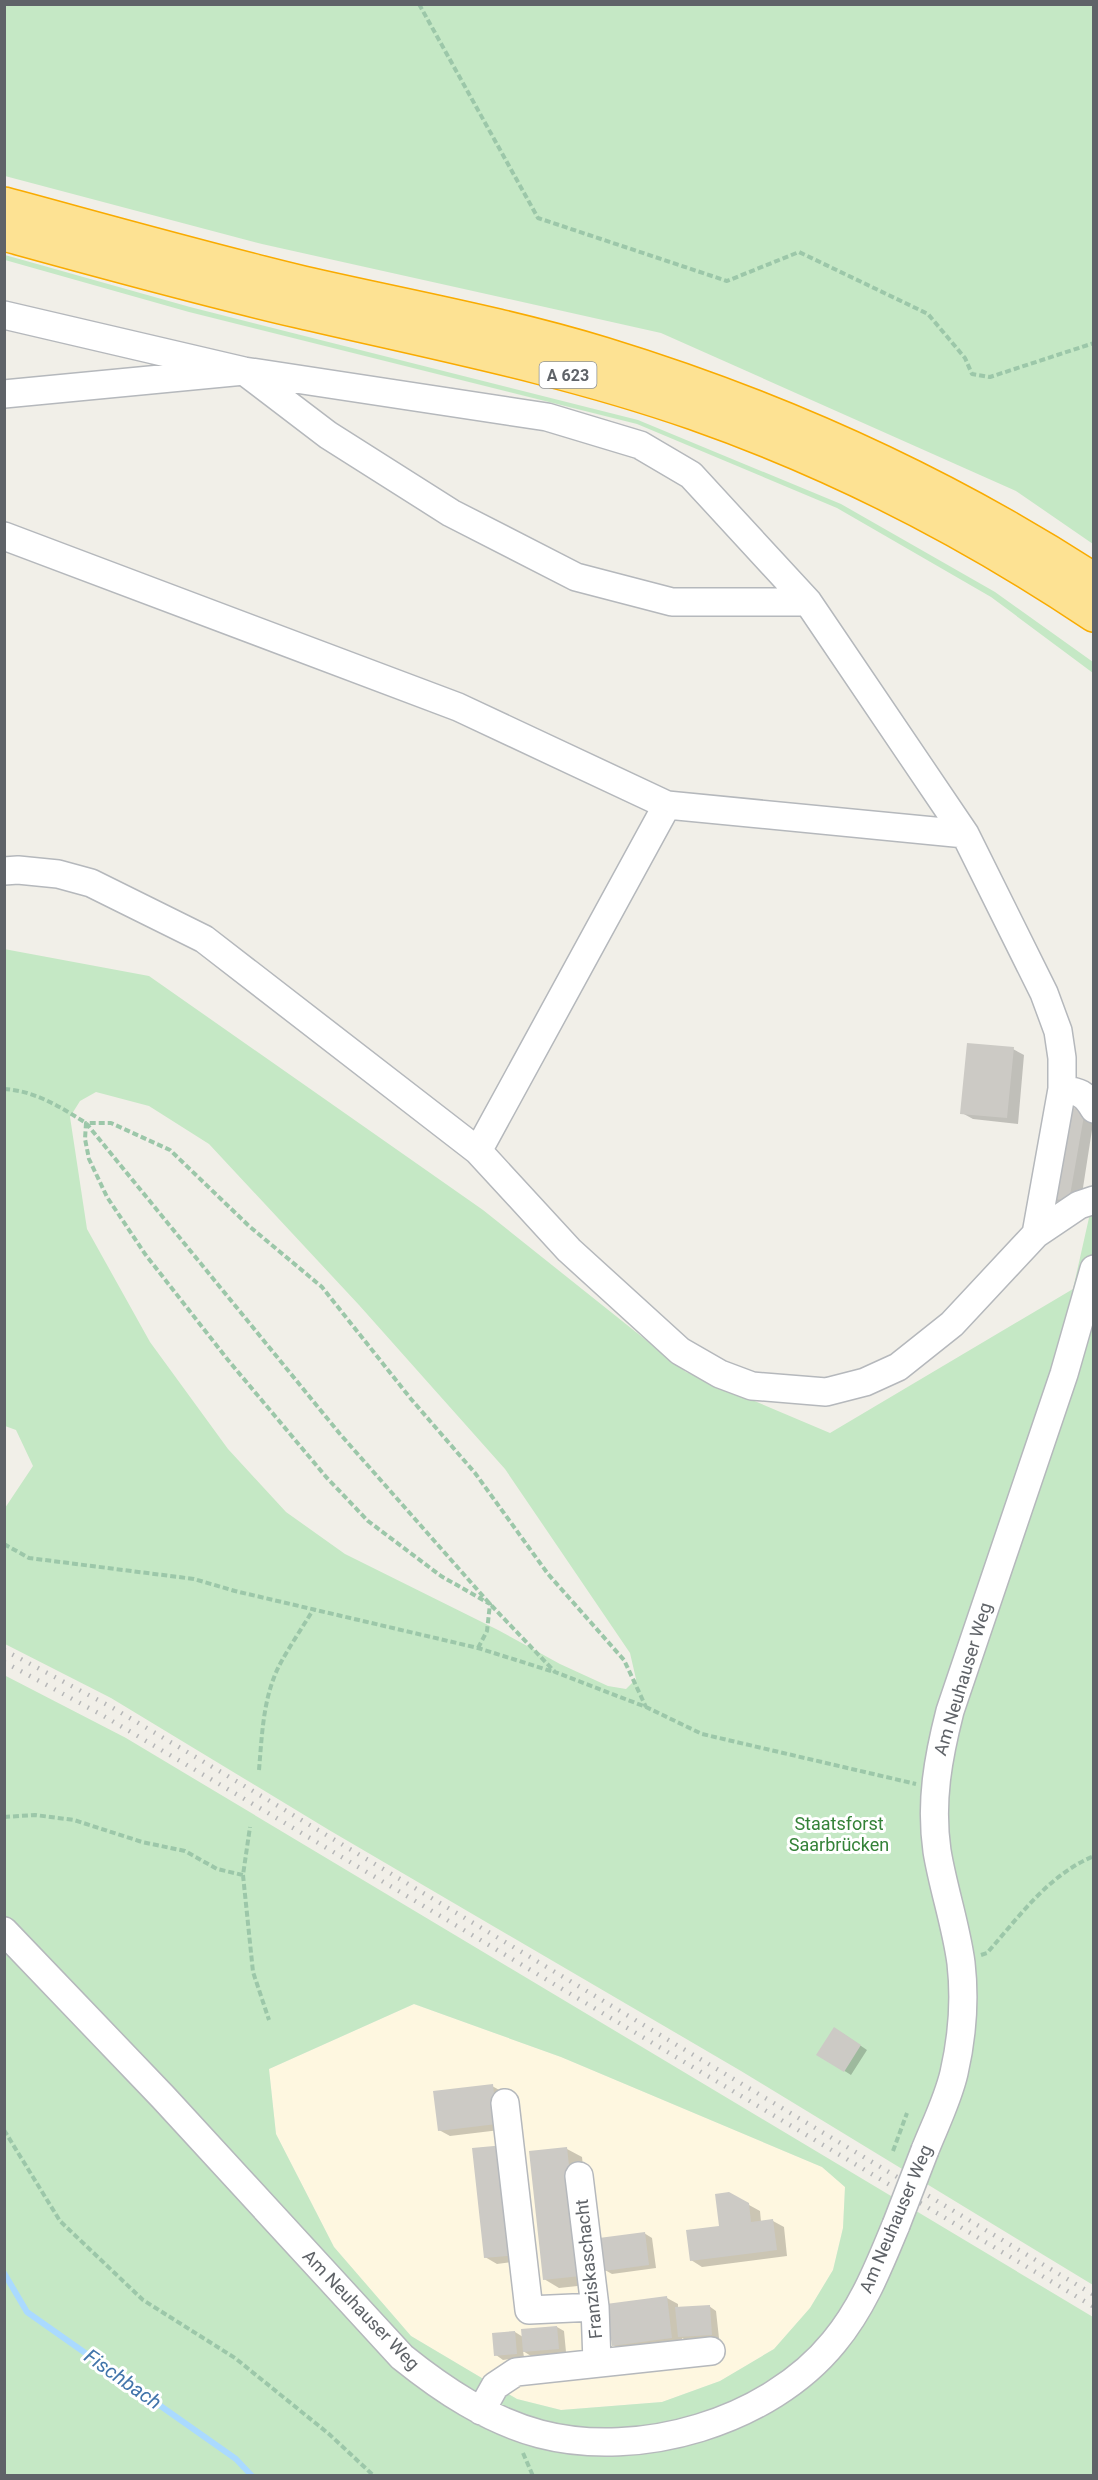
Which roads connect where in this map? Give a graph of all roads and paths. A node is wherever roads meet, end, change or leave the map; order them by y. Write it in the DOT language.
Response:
graph roads {
  1 [pos="419,4"];
  2 [pos="4,204"];
  3 [pos="4,234"];
  4 [pos="4,315"];
  5 [pos="1094,343"];
  6 [pos="244,371"];
  7 [pos="4,394"];
  8 [pos="4,537"];
  9 [pos="1094,580"];
  10 [pos="808,602"];
  11 [pos="1094,615"];
  12 [pos="668,805"];
  13 [pos="965,834"];
  14 [pos="4,871"];
  15 [pos="4,1089"];
  16 [pos="1062,1089"];
  17 [pos="1094,1109"];
  18 [pos="86,1123"];
  19 [pos="478,1151"];
  20 [pos="1094,1200"];
  21 [pos="1036,1234"];
  22 [pos="1094,1269"];
  23 [pos="4,1544"];
  24 [pos="490,1604"];
  25 [pos="313,1610"];
  26 [pos="478,1648"];
  27 [pos="555,1672"];
  28 [pos="646,1707"];
  29 [pos="259,1770"];
  30 [pos="934,1788"];
  31 [pos="4,1817"];
  32 [pos="250,1827"];
  33 [pos="1094,1856"];
  34 [pos="243,1875"];
  35 [pos="4,1931"];
  36 [pos="961,1963"];
  37 [pos="269,2020"];
  38 [pos="505,2103"];
  39 [pos="907,2113"];
  40 [pos="4,2130"];
  41 [pos="892,2151"];
  42 [pos="579,2176"];
  43 [pos="595,2307"];
  44 [pos="711,2350"];
  45 [pos="597,2362"];
  46 [pos="481,2411"];
  47 [pos="374,2475"];
  1 -- 5 [label="path"];
  2 -- 9 [label="highway, A 623"];
  3 -- 11 [label="highway, A 623"];
  4 -- 6 [label="street"];
  6 -- 7 [label="street"];
  6 -- 10 [label="street"];
  6 -- 10 [label="street"];
  8 -- 12 [label="street"];
  10 -- 13 [label="street"];
  12 -- 13 [label="street"];
  12 -- 19 [label="street"];
  13 -- 16 [label="street"];
  14 -- 19 [label="street"];
  15 -- 18 [label="path"];
  16 -- 17 [label="street"];
  16 -- 21 [label="street"];
  18 -- 24 [label="path"];
  18 -- 24 [label="path"];
  18 -- 28 [label="path"];
  19 -- 21 [label="street"];
  20 -- 21 [label="street"];
  22 -- 30 [label="street, Am Neuhauser Weg"];
  23 -- 25 [label="path"];
  24 -- 26 [label="path"];
  24 -- 27 [label="path"];
  25 -- 26 [label="path"];
  25 -- 29 [label="path"];
  26 -- 27 [label="path"];
  27 -- 28 [label="path"];
  28 -- 30 [label="path"];
  30 -- 36 [label="street, Am Neuhauser Weg"];
  31 -- 34 [label="path"];
  32 -- 34 [label="path"];
  33 -- 36 [label="path"];
  34 -- 37 [label="path"];
  35 -- 46 [label="street, Am Neuhauser Weg"];
  36 -- 46 [label="street, Am Neuhauser Weg, bridge"];
  38 -- 43 [label="street"];
  39 -- 41 [label="path"];
  40 -- 47 [label="path"];
  42 -- 43 [label="street, Franziskaschacht"];
  43 -- 45 [label="street, Franziskaschacht"];
  44 -- 45 [label="street, Franziskaschacht"];
  45 -- 46 [label="street, Franziskaschacht"];
}
